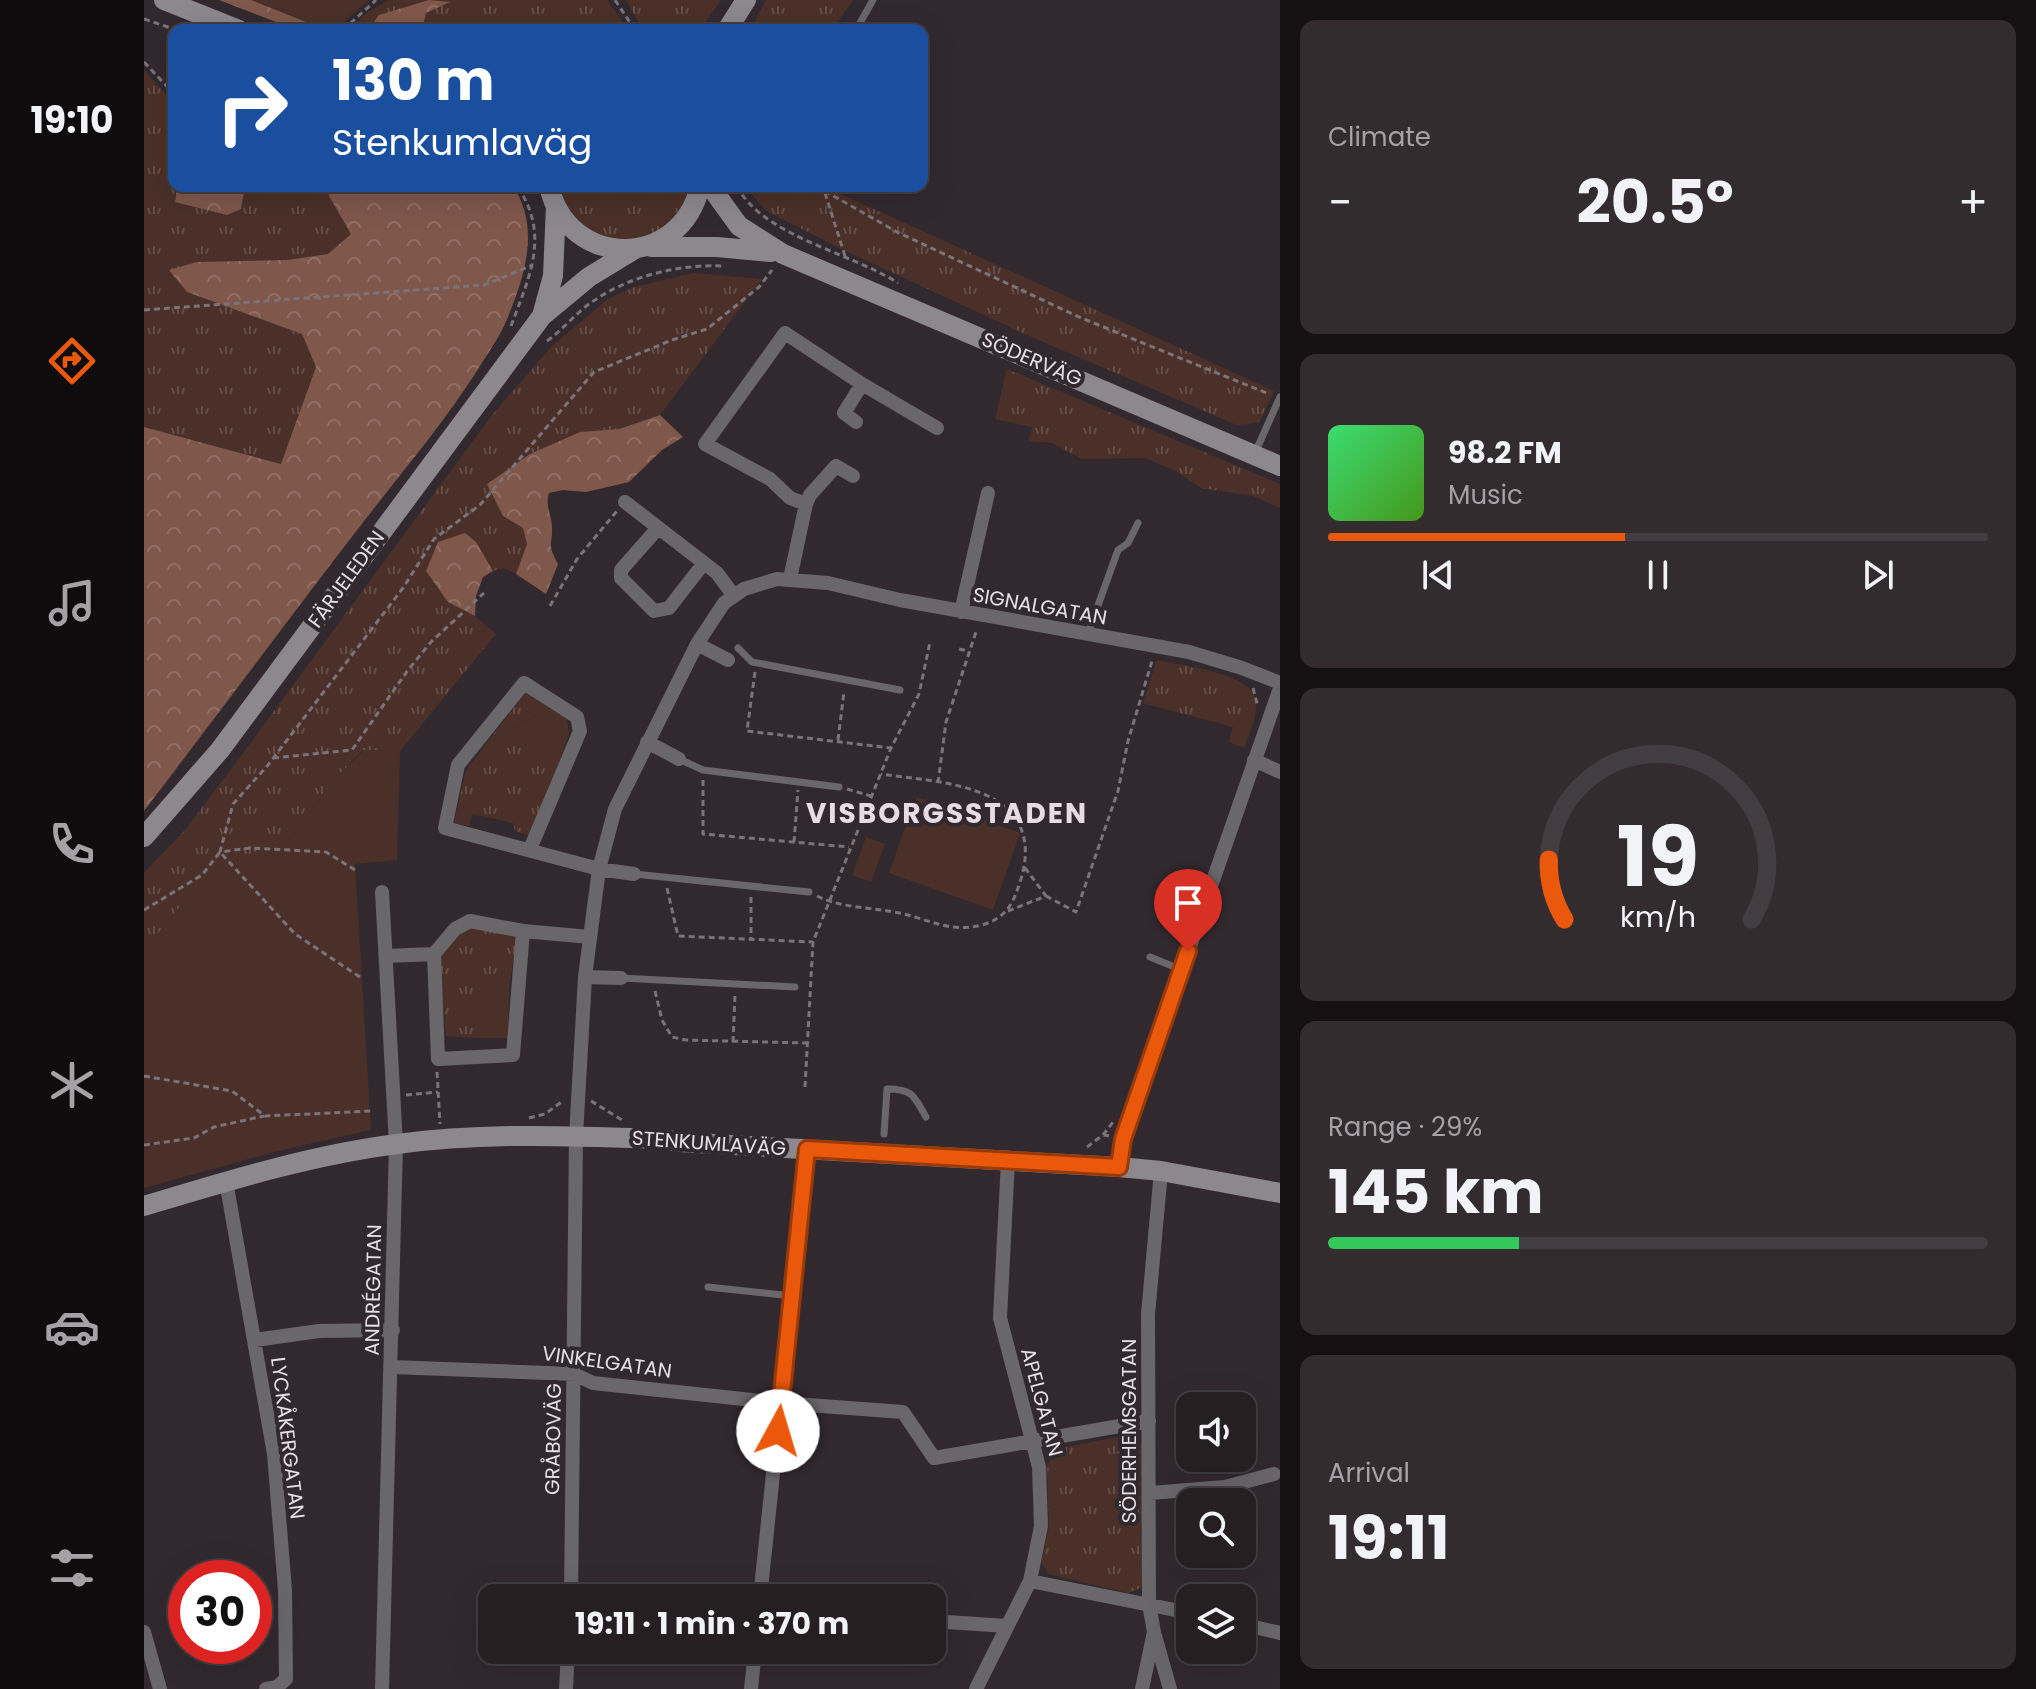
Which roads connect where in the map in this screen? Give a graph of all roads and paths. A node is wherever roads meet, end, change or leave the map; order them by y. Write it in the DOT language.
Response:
graph roads {
  1 [pos="164,0"];
  2 [pos="376,0"];
  3 [pos="615,0"];
  4 [pos="746,0"];
  5 [pos="873,0"];
  6 [pos="144,19"];
  7 [pos="224,24"];
  8 [pos="350,24"];
  9 [pos="631,24"];
  10 [pos="731,24"];
  11 [pos="859,24"];
  12 [pos="168,27"];
  13 [pos="144,62"];
  14 [pos="168,88"];
  15 [pos="520,192"];
  16 [pos="550,192"];
  17 [pos="698,192"];
  18 [pos="714,192"];
  19 [pos="740,192"];
  20 [pos="825,193"];
  21 [pos="639,248"];
  22 [pos="845,256"];
  23 [pos="533,265"];
  24 [pos="780,266"];
  25 [pos="726,267"];
  26 [pos="761,269"];
  27 [pos="879,272"];
  28 [pos="144,310"];
  29 [pos="542,316"];
  30 [pos="517,334"];
  31 [pos="862,384"];
  32 [pos="1280,398"];
  33 [pos="856,422"];
  34 [pos="937,428"];
  35 [pos="1254,455"];
  36 [pos="1280,466"];
  37 [pos="853,476"];
  38 [pos="988,493"];
  39 [pos="625,502"];
  40 [pos="806,504"];
  41 [pos="1138,523"];
  42 [pos="658,528"];
  43 [pos="704,563"];
  44 [pos="790,579"];
  45 [pos="484,593"];
  46 [pos="734,596"];
  47 [pos="550,606"];
  48 [pos="961,612"];
  49 [pos="978,625"];
  50 [pos="1088,635"];
  51 [pos="930,642"];
  52 [pos="697,644"];
  53 [pos="738,648"];
  54 [pos="959,649"];
  55 [pos="968,651"];
  56 [pos="1153,657"];
  57 [pos="728,660"];
  58 [pos="756,663"];
  59 [pos="846,680"];
  60 [pos="1251,685"];
  61 [pos="1280,685"];
  62 [pos="900,690"];
  63 [pos="1258,712"];
  64 [pos="838,740"];
  65 [pos="647,742"];
  66 [pos="891,748"];
  67 [pos="273,758"];
  68 [pos="679,759"];
  69 [pos="1254,760"];
  70 [pos="703,770"];
  71 [pos="1280,772"];
  72 [pos="881,774"];
  73 [pos="798,782"];
  74 [pos="938,783"];
  75 [pos="839,787"];
  76 [pos="871,796"];
  77 [pos="144,837"];
  78 [pos="794,842"];
  79 [pos="849,847"];
  80 [pos="530,849"];
  81 [pos="220,852"];
  82 [pos="1025,868"];
  83 [pos="599,869"];
  84 [pos="355,870"];
  85 [pos="634,874"];
  86 [pos="665,877"];
  87 [pos="751,886"];
  88 [pos="382,892"];
  89 [pos="809,892"];
  90 [pos="1046,896"];
  91 [pos="827,902"];
  92 [pos="144,910"];
  93 [pos="1008,911"];
  94 [pos="523,931"];
  95 [pos="590,937"];
  96 [pos="751,939"];
  97 [pos="813,942"];
  98 [pos="434,954"];
  99 [pos="386,956"];
  100 [pos="1150,957"];
  101 [pos="1182,970"];
  102 [pos="585,977"];
  103 [pos="621,978"];
  104 [pos="363,979"];
  105 [pos="652,979"];
  106 [pos="736,982"];
  107 [pos="795,987"];
  108 [pos="733,1042"];
  109 [pos="806,1043"];
  110 [pos="438,1059"];
  111 [pos="144,1076"];
  112 [pos="805,1087"];
  113 [pos="438,1092"];
  114 [pos="393,1096"];
  115 [pos="372,1111"];
  116 [pos="265,1116"];
  117 [pos="1116,1116"];
  118 [pos="926,1117"];
  119 [pos="884,1134"];
  120 [pos="1103,1135"];
  121 [pos="576,1136"];
  122 [pos="441,1140"];
  123 [pos="396,1144"];
  124 [pos="144,1145"];
  125 [pos="807,1149"];
  126 [pos="1008,1160"];
  127 [pos="1119,1167"];
  128 [pos="1161,1171"];
  129 [pos="226,1181"];
  130 [pos="1278,1187"];
  131 [pos="144,1206"];
  132 [pos="708,1287"];
  133 [pos="792,1296"];
  134 [pos="393,1330"];
  135 [pos="255,1340"];
  136 [pos="392,1367"];
  137 [pos="574,1374"];
  138 [pos="781,1403"];
  139 [pos="1149,1421"];
  140 [pos="1031,1441"];
  141 [pos="1274,1474"];
  142 [pos="1150,1493"];
  143 [pos="1030,1581"];
  144 [pos="571,1584"];
  145 [pos="762,1584"];
  146 [pos="1149,1604"];
  147 [pos="1176,1610"];
  148 [pos="946,1622"];
  149 [pos="1007,1626"];
  150 [pos="1256,1627"];
  151 [pos="144,1632"];
  152 [pos="1154,1632"];
  153 [pos="1280,1633"];
  154 [pos="567,1664"];
  155 [pos="754,1664"];
  156 [pos="160,1689"];
  157 [pos="266,1689"];
  158 [pos="382,1689"];
  159 [pos="566,1689"];
  160 [pos="751,1689"];
  161 [pos="976,1689"];
  162 [pos="1142,1689"];
  163 [pos="1170,1689"];
  1 -- 7 [label="main road"];
  2 -- 8 [label="path"];
  3 -- 9 [label="path"];
  4 -- 10 [label="main road"];
  5 -- 11 [label="lane"];
  6 -- 12 [label="path"];
  13 -- 14 [label="path"];
  15 -- 23 [label="path"];
  16 -- 21 [label="main road, SÖDERVÄG"];
  16 -- 29 [label="main road, FÄRJELEDEN"];
  17 -- 21 [label="main road, FÄRJELEDEN"];
  18 -- 24 [label="main road, SÖDERVÄG"];
  19 -- 22 [label="path"];
  20 -- 22 [label="path"];
  20 -- 32 [label="path"];
  21 -- 24 [label="main road, SÖDERVÄG"];
  21 -- 29 [label="main road, FÄRJELEDEN"];
  22 -- 27 [label="path"];
  23 -- 28 [label="path"];
  23 -- 30 [label="path"];
  24 -- 26 [label="path"];
  24 -- 35 [label="main road, SÖDERVÄG"];
  24 -- 67 [label="path"];
  25 -- 30 [label="path"];
  29 -- 30 [label="main road, FÄRJELEDEN"];
  30 -- 77 [label="main road, FÄRJELEDEN"];
  31 -- 33 [label="street"];
  31 -- 34 [label="street"];
  31 -- 40 [label="street"];
  32 -- 35 [label="lane"];
  35 -- 36 [label="main road, SÖDERVÄG"];
  37 -- 40 [label="street"];
  38 -- 48 [label="street"];
  39 -- 42 [label="street"];
  39 -- 47 [label="path"];
  40 -- 44 [label="street"];
  41 -- 50 [label="lane"];
  42 -- 43 [label="street"];
  42 -- 43 [label="street"];
  43 -- 46 [label="street"];
  44 -- 46 [label="street, SIGNALGATAN"];
  44 -- 48 [label="street, SIGNALGATAN"];
  45 -- 67 [label="path"];
  46 -- 52 [label="street, SIGNALGATAN"];
  48 -- 50 [label="street, SIGNALGATAN"];
  49 -- 55 [label="path"];
  50 -- 61 [label="street, SIGNALGATAN"];
  51 -- 66 [label="path"];
  52 -- 57 [label="street"];
  52 -- 65 [label="street, SIGNALGATAN"];
  53 -- 58 [label="lane"];
  54 -- 55 [label="path"];
  55 -- 74 [label="path"];
  56 -- 90 [label="path"];
  58 -- 59 [label="lane"];
  58 -- 64 [label="path"];
  59 -- 62 [label="lane"];
  59 -- 64 [label="path"];
  60 -- 63 [label="path"];
  61 -- 69 [label="street"];
  64 -- 66 [label="path"];
  65 -- 68 [label="street"];
  65 -- 83 [label="street, SIGNALGATAN"];
  66 -- 72 [label="path"];
  67 -- 81 [label="path"];
  68 -- 70 [label="lane"];
  69 -- 71 [label="street"];
  69 -- 101 [label="street"];
  70 -- 73 [label="lane"];
  70 -- 78 [label="path"];
  72 -- 74 [label="path"];
  72 -- 76 [label="path"];
  73 -- 75 [label="lane"];
  73 -- 78 [label="path"];
  74 -- 82 [label="path"];
  75 -- 76 [label="path"];
  76 -- 79 [label="path"];
  78 -- 79 [label="path"];
  79 -- 91 [label="path"];
  80 -- 80 [label="street"];
  80 -- 83 [label="street"];
  81 -- 84 [label="path"];
  81 -- 92 [label="path"];
  81 -- 104 [label="path"];
  82 -- 90 [label="path"];
  82 -- 93 [label="path"];
  83 -- 85 [label="street"];
  83 -- 95 [label="street, SIGNALGATAN"];
  85 -- 86 [label="lane"];
  86 -- 87 [label="lane"];
  86 -- 96 [label="path"];
  87 -- 89 [label="lane"];
  87 -- 96 [label="path"];
  88 -- 99 [label="street, ANDRÉGATAN"];
  90 -- 93 [label="path"];
  91 -- 93 [label="path"];
  91 -- 97 [label="path"];
  94 -- 95 [label="street"];
  94 -- 98 [label="street"];
  94 -- 110 [label="street"];
  95 -- 102 [label="street, SIGNALGATAN"];
  96 -- 97 [label="path"];
  97 -- 109 [label="path"];
  98 -- 99 [label="street"];
  98 -- 110 [label="street"];
  99 -- 114 [label="street, ANDRÉGATAN"];
  100 -- 101 [label="lane"];
  101 -- 127 [label="street"];
  102 -- 103 [label="street"];
  102 -- 121 [label="street, SIGNALGATAN"];
  103 -- 105 [label="lane"];
  105 -- 106 [label="lane"];
  105 -- 108 [label="path"];
  106 -- 107 [label="lane"];
  106 -- 108 [label="path"];
  108 -- 109 [label="path"];
  109 -- 112 [label="path"];
  110 -- 113 [label="path"];
  111 -- 116 [label="path"];
  113 -- 114 [label="path"];
  113 -- 122 [label="path"];
  114 -- 123 [label="street, ANDRÉGATAN"];
  115 -- 116 [label="path"];
  116 -- 124 [label="path"];
  117 -- 120 [label="path"];
  118 -- 119 [label="lane"];
  121 -- 122 [label="main road, STENKUMLAVÄG"];
  121 -- 125 [label="main road, STENKUMLAVÄG"];
  121 -- 137 [label="street, GRÅBOVÄG"];
  122 -- 123 [label="main road, STENKUMLAVÄG"];
  123 -- 129 [label="main road, STENKUMLAVÄG"];
  123 -- 134 [label="street, ANDRÉGATAN"];
  125 -- 126 [label="main road, STENKUMLAVÄG"];
  125 -- 133 [label="street"];
  126 -- 127 [label="main road, STENKUMLAVÄG"];
  126 -- 140 [label="street, APELGATAN"];
  127 -- 128 [label="main road, STENKUMLAVÄG"];
  128 -- 130 [label="main road, STENKUMLAVÄG"];
  128 -- 139 [label="street, SÖDERHEMSGATAN"];
  129 -- 131 [label="main road, STENKUMLAVÄG"];
  129 -- 135 [label="street, LYCKÅKERGATAN"];
  132 -- 133 [label="lane"];
  133 -- 138 [label="street"];
  134 -- 135 [label="street"];
  134 -- 136 [label="street, ANDRÉGATAN"];
  135 -- 157 [label="street, LYCKÅKERGATAN"];
  136 -- 137 [label="street, VINKELGATAN"];
  136 -- 158 [label="street, ANDRÉGATAN"];
  137 -- 138 [label="street, VINKELGATAN"];
  137 -- 144 [label="street, GRÅBOVÄG"];
  138 -- 140 [label="street, VINKELGATAN"];
  138 -- 145 [label="street"];
  139 -- 140 [label="street"];
  139 -- 142 [label="street, SÖDERHEMSGATAN"];
  140 -- 143 [label="street, APELGATAN"];
  141 -- 142 [label="street"];
  142 -- 146 [label="street, SÖDERHEMSGATAN"];
  143 -- 146 [label="street"];
  143 -- 149 [label="street, APELGATAN"];
  146 -- 147 [label="street"];
  146 -- 152 [label="street, SÖDERHEMSGATAN"];
  148 -- 149 [label="street"];
  149 -- 161 [label="street, APELGATAN"];
  150 -- 153 [label="street"];
  151 -- 156 [label="street"];
  152 -- 162 [label="street, SÖDERHEMSGATAN"];
  152 -- 163 [label="street"];
  154 -- 159 [label="street"];
  155 -- 160 [label="street"];
}
